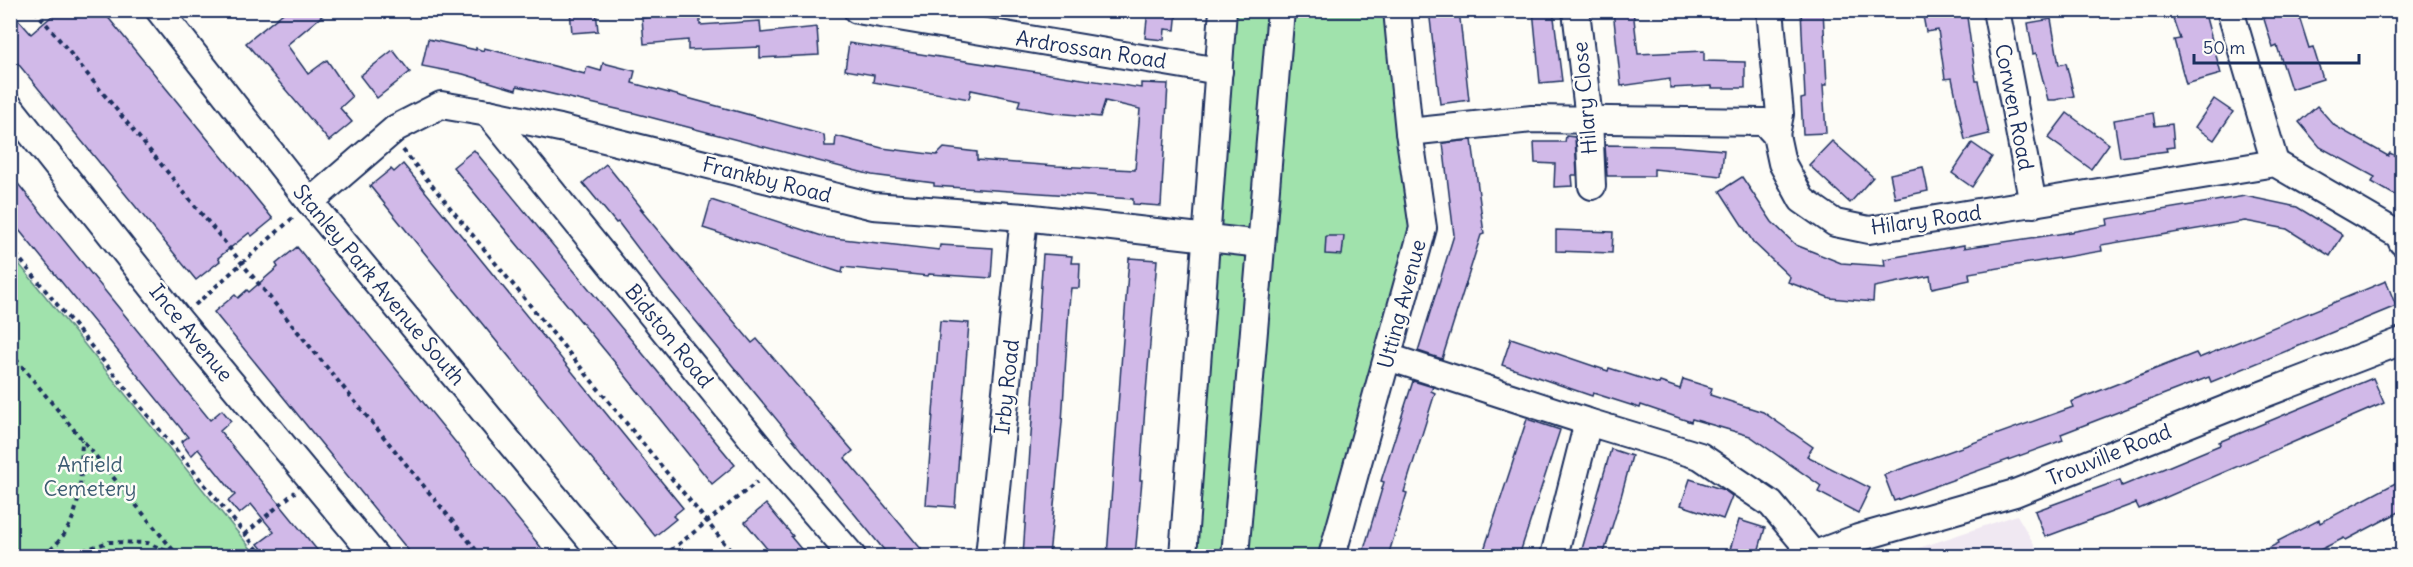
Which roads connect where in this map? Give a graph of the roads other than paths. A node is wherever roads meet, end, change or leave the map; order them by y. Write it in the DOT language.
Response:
graph roads {
  1 [pos="159,10"];
  2 [pos="857,10"];
  3 [pos="1223,10"];
  4 [pos="1281,10"];
  5 [pos="1397,10"];
  6 [pos="1770,10"];
  7 [pos="1996,10"];
  8 [pos="2230,10"];
  9 [pos="1576,11"];
  10 [pos="959,19"];
  11 [pos="1219,71"];
  12 [pos="10,107"];
  13 [pos="488,113"];
  14 [pos="1588,119"];
  15 [pos="1409,132"];
  16 [pos="1776,135"];
  17 [pos="2274,163"];
  18 [pos="1592,186"];
  19 [pos="310,202"];
  20 [pos="2033,204"];
  21 [pos="1024,217"];
  22 [pos="1207,238"];
  23 [pos="2403,242"];
  24 [pos="1261,244"];
  25 [pos="2403,341"];
  26 [pos="1388,357"];
  27 [pos="1588,422"];
  28 [pos="1812,555"];
  29 [pos="375,556"];
  30 [pos="604,556"];
  31 [pos="852,556"];
  32 [pos="989,556"];
  33 [pos="1182,556"];
  34 [pos="1235,556"];
  35 [pos="1332,556"];
  36 [pos="1554,556"];
  1 -- 19 [label="street, Stanley Park Avenue South"];
  2 -- 10 [label="street, Ardrossan Road"];
  3 -- 11 [label="street"];
  4 -- 24 [label="street"];
  5 -- 15 [label="street, Utting Avenue"];
  6 -- 16 [label="street, Hilary Road"];
  7 -- 20 [label="street, Corwen Road"];
  8 -- 17 [label="street"];
  9 -- 14 [label="street, Hilary Close"];
  10 -- 11 [label="street, Ardrossan Road"];
  11 -- 22 [label="street"];
  12 -- 29 [label="street, Ince Avenue"];
  13 -- 19 [label="street, Frankby Road"];
  13 -- 21 [label="street, Frankby Road"];
  13 -- 31 [label="street, Bidston Road"];
  14 -- 15 [label="street"];
  14 -- 16 [label="street"];
  14 -- 18 [label="street, Hilary Close"];
  15 -- 26 [label="street, Utting Avenue"];
  16 -- 20 [label="street, Hilary Road"];
  17 -- 20 [label="street, Hilary Road"];
  17 -- 23 [label="street"];
  19 -- 30 [label="street, Stanley Park Avenue South"];
  21 -- 22 [label="street, Frankby Road"];
  21 -- 32 [label="street, Irby Road"];
  22 -- 24 [label="street, Frankby Road"];
  22 -- 33 [label="street"];
  24 -- 34 [label="street"];
  25 -- 28 [label="street, Trouville Road"];
  26 -- 27 [label="street"];
  26 -- 35 [label="street, Utting Avenue"];
  27 -- 28 [label="street"];
  27 -- 36 [label="street"];
}
